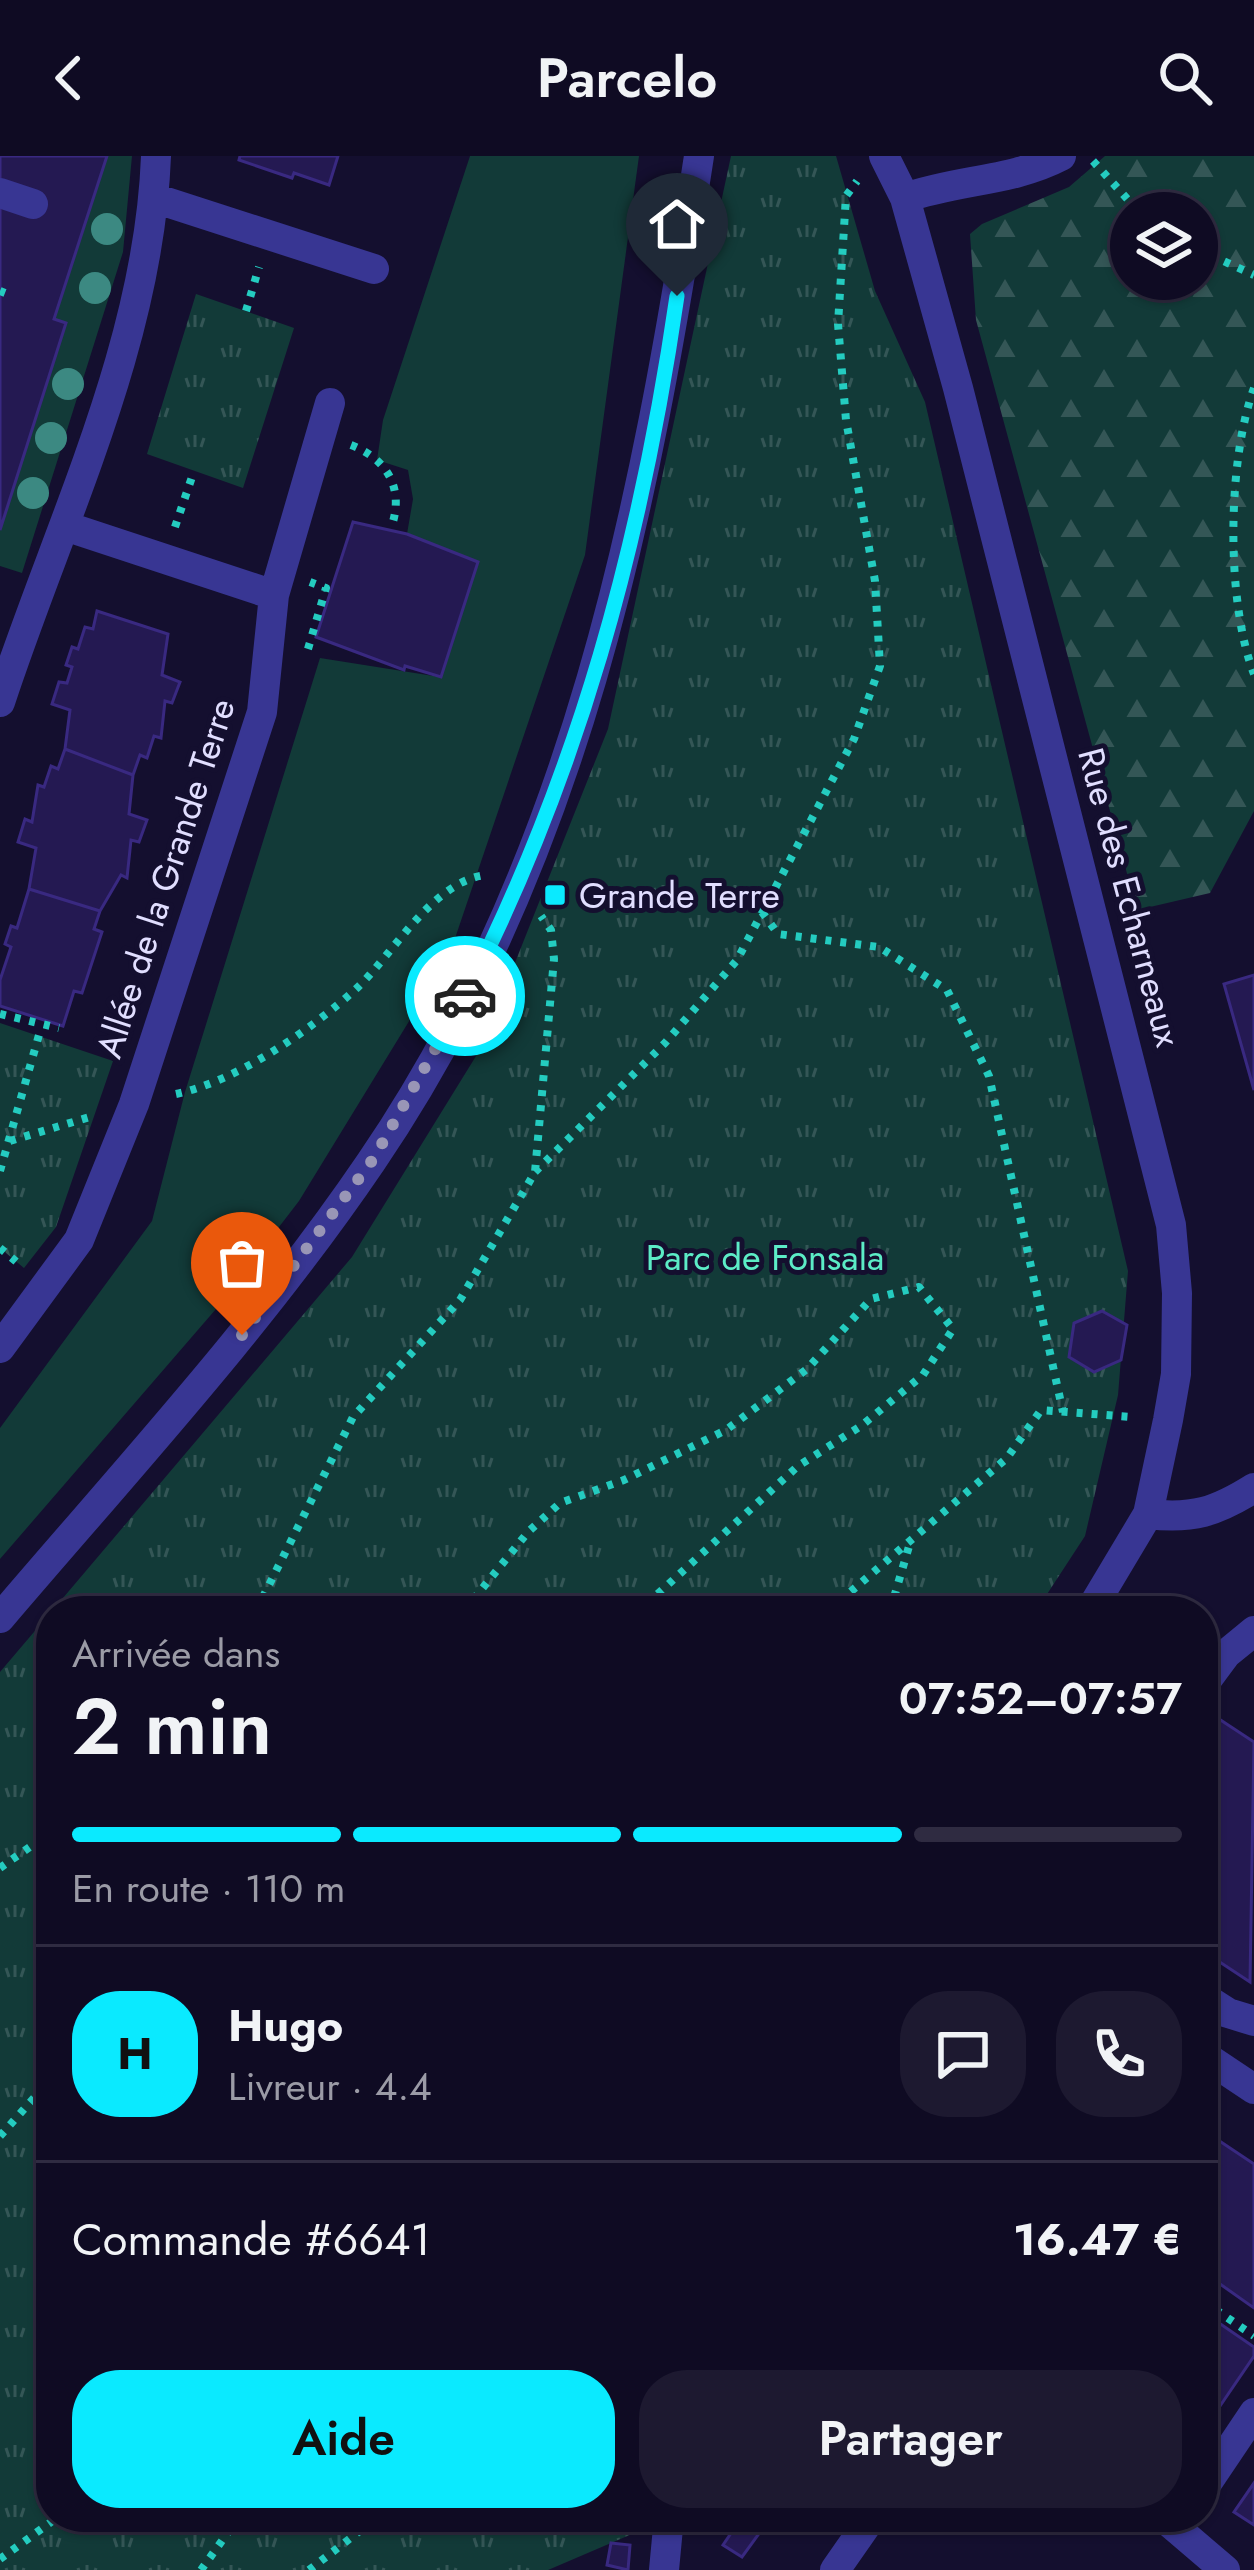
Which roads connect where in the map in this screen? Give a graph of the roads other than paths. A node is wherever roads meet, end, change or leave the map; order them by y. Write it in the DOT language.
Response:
graph roads {
  1 [pos="156,156"];
  2 [pos="699,156"];
  3 [pos="908,156"];
  4 [pos="1061,156"];
  5 [pos="875,163"];
  6 [pos="0,193"];
  7 [pos="154,198"];
  8 [pos="905,198"];
  9 [pos="33,203"];
  10 [pos="374,269"];
  11 [pos="331,403"];
  12 [pos="68,526"];
  13 [pos="274,595"];
  14 [pos="0,702"];
  15 [pos="0,1348"];
  16 [pos="1254,1488"];
  17 [pos="1148,1514"];
  18 [pos="1099,1596"];
  19 [pos="0,1618"];
  20 [pos="1254,1631"];
  21 [pos="1218,1665"];
  22 [pos="1218,2006"];
  23 [pos="1254,2021"];
  24 [pos="1218,2065"];
  25 [pos="1254,2089"];
  26 [pos="1254,2413"];
  27 [pos="1218,2467"];
  28 [pos="668,2532"];
  29 [pos="862,2532"];
  30 [pos="1187,2532"];
  31 [pos="664,2570"];
  32 [pos="835,2570"];
  33 [pos="1225,2570"];
  1 -- 7 [label="street"];
  2 -- 19 [label="street"];
  3 -- 8 [label="street, Rue des Echarneaux"];
  4 -- 8 [label="street"];
  5 -- 8 [label="street, Rue des Echarneaux"];
  6 -- 9 [label="street"];
  7 -- 10 [label="street"];
  7 -- 12 [label="street"];
  8 -- 17 [label="street, Rue des Echarneaux"];
  11 -- 13 [label="street, Allée de la Grande Terre"];
  12 -- 13 [label="street"];
  12 -- 14 [label="street"];
  13 -- 15 [label="street, Allée de la Grande Terre"];
  16 -- 17 [label="street"];
  17 -- 18 [label="street, Rue des Echarneaux"];
  20 -- 21 [label="street"];
  22 -- 23 [label="street"];
  24 -- 25 [label="street"];
  26 -- 27 [label="street"];
  28 -- 31 [label="street"];
  29 -- 32 [label="street"];
  30 -- 33 [label="street"];
}
